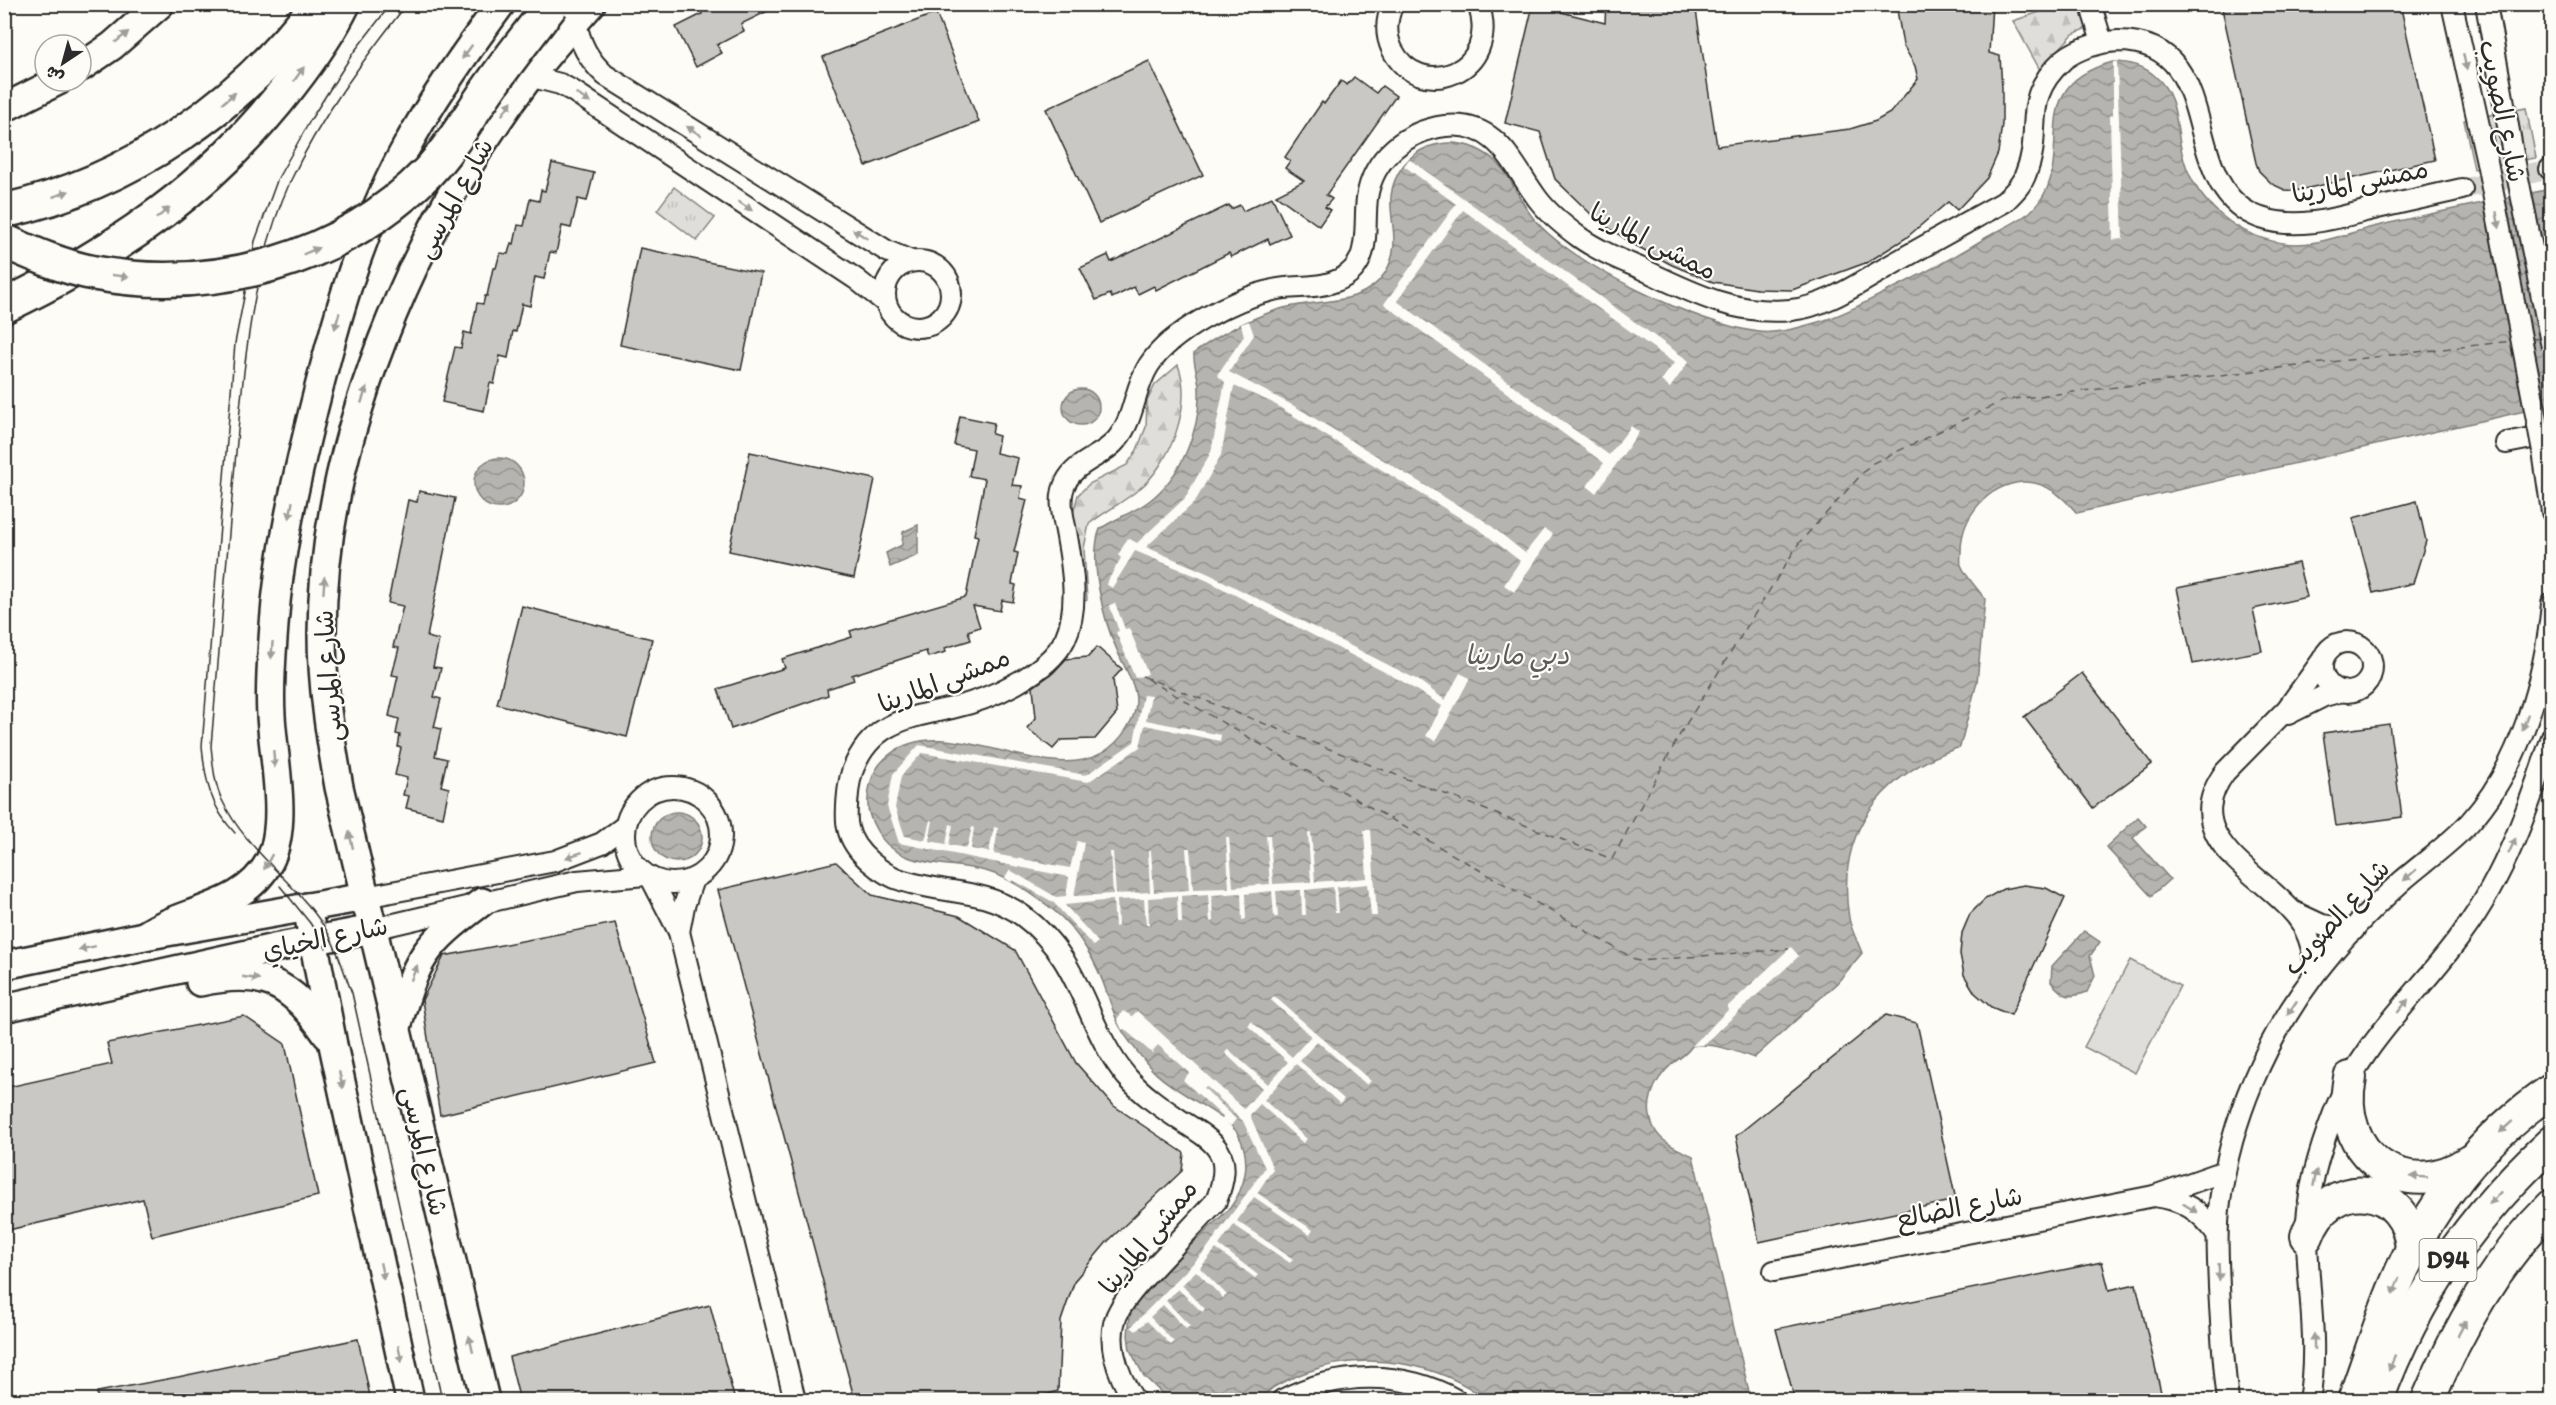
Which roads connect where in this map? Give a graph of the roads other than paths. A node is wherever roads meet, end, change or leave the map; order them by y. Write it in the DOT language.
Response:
graph roads {
  1 [pos="160,4"];
  2 [pos="318,4"];
  3 [pos="343,4"];
  4 [pos="501,4"];
  5 [pos="1394,4"];
  6 [pos="2452,4"];
  7 [pos="2486,4"];
  8 [pos="573,10"];
  9 [pos="1484,10"];
  10 [pos="2093,13"];
  11 [pos="2102,42"];
  12 [pos="93,59"];
  13 [pos="529,76"];
  14 [pos="34,93"];
  15 [pos="4,108"];
  16 [pos="2462,189"];
  17 [pos="4,211"];
  18 [pos="4,241"];
  19 [pos="911,261"];
  20 [pos="886,303"];
  21 [pos="4,306"];
  22 [pos="2552,347"];
  23 [pos="2547,442"];
  24 [pos="2506,443"];
  25 [pos="2552,512"];
  26 [pos="2552,604"];
  27 [pos="2323,659"];
  28 [pos="2342,691"];
  29 [pos="2276,722"];
  30 [pos="2552,737"];
  31 [pos="625,826"];
  32 [pos="649,877"];
  33 [pos="693,879"];
  34 [pos="365,897"];
  35 [pos="482,902"];
  36 [pos="307,907"];
  37 [pos="2292,910"];
  38 [pos="373,929"];
  39 [pos="2354,930"];
  40 [pos="678,932"];
  41 [pos="144,936"];
  42 [pos="312,941"];
  43 [pos="4,965"];
  44 [pos="2315,973"];
  45 [pos="89,989"];
  46 [pos="4,1008"];
  47 [pos="396,1028"];
  48 [pos="333,1045"];
  49 [pos="2350,1078"];
  50 [pos="2552,1090"];
  51 [pos="2552,1142"];
  52 [pos="2473,1159"];
  53 [pos="2225,1171"];
  54 [pos="2154,1196"];
  55 [pos="2552,1206"];
  56 [pos="2217,1234"];
  57 [pos="2307,1236"];
  58 [pos="2412,1251"];
  59 [pos="1774,1271"];
  60 [pos="410,1401"];
  61 [pos="484,1401"];
  62 [pos="795,1401"];
  63 [pos="1134,1401"];
  64 [pos="1282,1401"];
  65 [pos="1456,1401"];
  66 [pos="2228,1401"];
  67 [pos="2309,1401"];
  68 [pos="2354,1401"];
  69 [pos="2377,1401"];
  70 [pos="2428,1401"];
  12 -- 1 [label="main road, one-way"];
  17 -- 2 [label="highway, one-way"];
  21 -- 3 [label="highway, one-way"];
  4 -- 41 [label="main road, شارع المرسى, one-way"];
  5 -- 9 [label="street"];
  6 -- 23 [label="street, شارع الصويب, one-way, bridge"];
  7 -- 22 [label="street, شارع الصويب, bridge"];
  8 -- 13 [label="main road, شارع المرسى"];
  18 -- 8 [label="highway, one-way, bridge"];
  19 -- 8 [label="street, one-way"];
  10 -- 11 [label="street"];
  11 -- 16 [label="street, ممشى المارينا"];
  11 -- 63 [label="street, ممشى المارينا"];
  13 -- 20 [label="street, one-way"];
  34 -- 13 [label="main road, شارع المرسى, one-way"];
  14 -- 15 [label="main road"];
  19 -- 20 [label="street"];
  19 -- 20 [label="street"];
  23 -- 24 [label="street"];
  23 -- 25 [label="street, شارع الصويب"];
  26 -- 39 [label="street, شارع الصويب, one-way"];
  27 -- 28 [label="street"];
  27 -- 28 [label="street"];
  27 -- 29 [label="street"];
  28 -- 29 [label="street"];
  29 -- 37 [label="street"];
  49 -- 30 [label="street, one-way"];
  31 -- 32 [label="street"];
  31 -- 33 [label="street"];
  31 -- 34 [label="street, شارع الخياي, one-way"];
  32 -- 33 [label="street"];
  32 -- 35 [label="street, شارع الخياي"];
  32 -- 40 [label="street"];
  33 -- 40 [label="street"];
  34 -- 36 [label="main road, شارع الخياي"];
  34 -- 38 [label="main road, شارع المرسى"];
  35 -- 38 [label="street, شارع الخياي"];
  47 -- 35 [label="main road, one-way"];
  36 -- 41 [label="main road, شارع الخياي"];
  36 -- 42 [label="main road"];
  37 -- 39 [label="street"];
  37 -- 44 [label="street"];
  38 -- 42 [label="main road, شارع الخياي"];
  38 -- 47 [label="main road, شارع المرسى"];
  39 -- 44 [label="street, شارع الصويب"];
  40 -- 62 [label="street"];
  41 -- 43 [label="main road, شارع الخياي, one-way"];
  42 -- 45 [label="main road, شارع الخياي"];
  42 -- 48 [label="main road"];
  44 -- 53 [label="street, شارع الصويب, one-way"];
  45 -- 46 [label="main road, شارع الخياي"];
  45 -- 48 [label="main road, one-way"];
  61 -- 47 [label="main road, شارع المرسى, one-way"];
  48 -- 60 [label="main road, one-way"];
  52 -- 49 [label="main road, one-way"];
  57 -- 49 [label="street, one-way"];
  50 -- 52 [label="main road, one-way"];
  51 -- 69 [label="main road, D94, one-way"];
  52 -- 58 [label="main road"];
  53 -- 54 [label="street, شارع الضالع"];
  53 -- 56 [label="street, شارع الصويب"];
  54 -- 56 [label="street, شارع الضالع, one-way"];
  54 -- 59 [label="street, شارع الضالع"];
  70 -- 55 [label="main road, D94, one-way"];
  56 -- 66 [label="street, شارع الصويب, one-way"];
  57 -- 58 [label="main road"];
  67 -- 57 [label="street, one-way"];
  58 -- 68 [label="main road, one-way"];
  64 -- 65 [label="street"];
}
